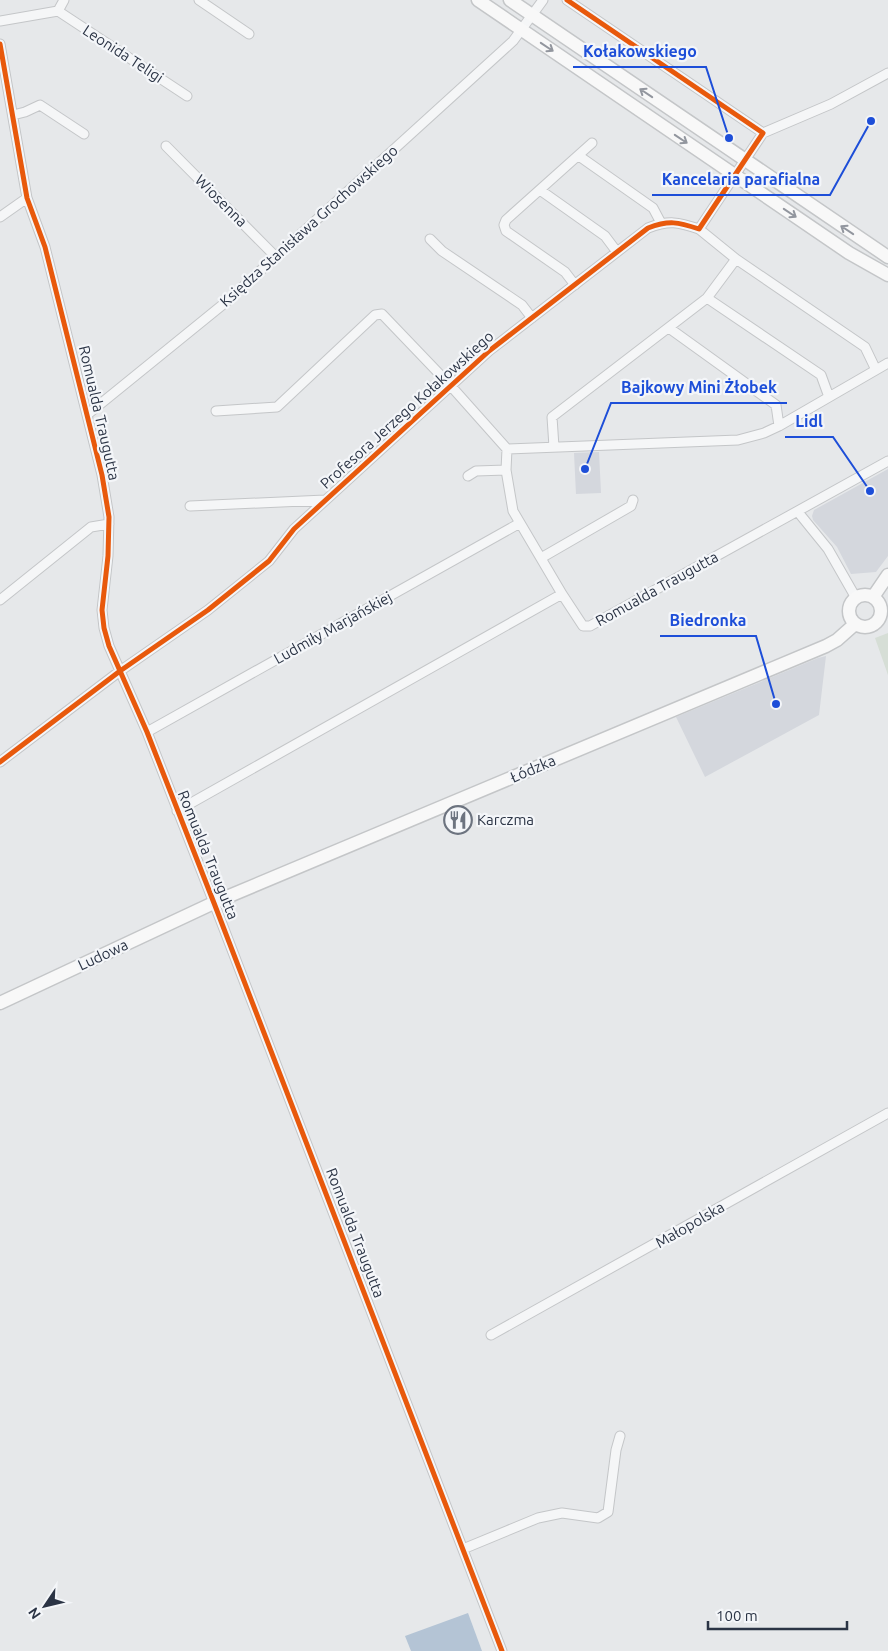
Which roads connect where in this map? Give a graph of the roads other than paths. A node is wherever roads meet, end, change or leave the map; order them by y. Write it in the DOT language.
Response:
graph roads {
  1 [pos="64,0"];
  2 [pos="199,0"];
  3 [pos="478,0"];
  4 [pos="510,0"];
  5 [pos="544,0"];
  6 [pos="567,0"];
  7 [pos="58,11"];
  8 [pos="532,16"];
  9 [pos="0,21"];
  10 [pos="523,30"];
  11 [pos="249,34"];
  12 [pos="0,44"];
  13 [pos="2,64"];
  14 [pos="888,73"];
  15 [pos="187,96"];
  16 [pos="12,115"];
  17 [pos="763,133"];
  18 [pos="84,134"];
  19 [pos="592,143"];
  20 [pos="166,146"];
  21 [pos="579,156"];
  22 [pos="744,160"];
  23 [pos="735,175"];
  24 [pos="540,190"];
  25 [pos="27,198"];
  26 [pos="0,216"];
  27 [pos="661,223"];
  28 [pos="699,229"];
  29 [pos="430,239"];
  30 [pos="617,252"];
  31 [pos="276,257"];
  32 [pos="888,257"];
  33 [pos="736,259"];
  34 [pos="888,275"];
  35 [pos="575,285"];
  36 [pos="707,298"];
  37 [pos="532,318"];
  38 [pos="669,328"];
  39 [pos="888,363"];
  40 [pos="876,370"];
  41 [pos="450,385"];
  42 [pos="829,397"];
  43 [pos="216,411"];
  44 [pos="88,414"];
  45 [pos="779,426"];
  46 [pos="554,447"];
  47 [pos="507,449"];
  48 [pos="888,461"];
  49 [pos="506,470"];
  50 [pos="468,476"];
  51 [pos="325,500"];
  52 [pos="633,500"];
  53 [pos="190,506"];
  54 [pos="798,512"];
  55 [pos="520,523"];
  56 [pos="108,524"];
  57 [pos="541,558"];
  58 [pos="888,575"];
  59 [pos="562,594"];
  60 [pos="873,597"];
  61 [pos="856,598"];
  62 [pos="0,600"];
  63 [pos="885,615"];
  64 [pos="855,624"];
  65 [pos="120,671"];
  66 [pos="147,732"];
  67 [pos="0,762"];
  68 [pos="177,811"];
  69 [pos="210,905"];
  70 [pos="0,1003"];
  71 [pos="888,1113"];
  72 [pos="491,1335"];
  73 [pos="620,1436"];
  74 [pos="463,1549"];
  75 [pos="502,1651"];
  1 -- 7 [label="street"];
  2 -- 11 [label="street"];
  3 -- 10 [label="street"];
  4 -- 8 [label="street"];
  5 -- 8 [label="street, Księdza Stanisława Grochowskiego"];
  6 -- 17 [label="street"];
  7 -- 9 [label="street"];
  7 -- 15 [label="street, Leonida Teligi"];
  8 -- 10 [label="street, Księdza Stanisława Grochowskiego"];
  22 -- 8 [label="street, one-way"];
  10 -- 23 [label="street, one-way"];
  10 -- 31 [label="street, Księdza Stanisława Grochowskiego"];
  12 -- 13 [label="street, Romualda Traugutta"];
  13 -- 16 [label="street, Romualda Traugutta"];
  14 -- 17 [label="street"];
  16 -- 18 [label="street"];
  16 -- 25 [label="street, Romualda Traugutta"];
  17 -- 22 [label="street"];
  19 -- 21 [label="street"];
  20 -- 31 [label="street, Wiosenna"];
  21 -- 24 [label="street"];
  21 -- 27 [label="street"];
  22 -- 23 [label="street"];
  32 -- 22 [label="street, one-way"];
  23 -- 28 [label="street"];
  23 -- 34 [label="street, one-way"];
  24 -- 30 [label="street"];
  24 -- 35 [label="street"];
  25 -- 26 [label="street"];
  25 -- 44 [label="street, Romualda Traugutta"];
  27 -- 28 [label="street"];
  27 -- 30 [label="street, Profesora Jerzego Kołakowskiego"];
  28 -- 33 [label="street"];
  29 -- 37 [label="street"];
  30 -- 35 [label="street, Profesora Jerzego Kołakowskiego"];
  31 -- 44 [label="street, Księdza Stanisława Grochowskiego"];
  33 -- 36 [label="street"];
  33 -- 40 [label="street"];
  35 -- 37 [label="street, Profesora Jerzego Kołakowskiego"];
  36 -- 38 [label="street"];
  36 -- 42 [label="street"];
  37 -- 41 [label="street, Profesora Jerzego Kołakowskiego"];
  38 -- 45 [label="street"];
  38 -- 46 [label="street"];
  39 -- 40 [label="street"];
  40 -- 42 [label="street"];
  41 -- 43 [label="street, Profesora Jerzego Kołakowskiego"];
  41 -- 47 [label="street"];
  41 -- 51 [label="street, Profesora Jerzego Kołakowskiego"];
  42 -- 45 [label="street"];
  44 -- 56 [label="street, Romualda Traugutta"];
  45 -- 46 [label="street"];
  46 -- 47 [label="street"];
  47 -- 49 [label="street"];
  48 -- 54 [label="street, Romualda Traugutta"];
  49 -- 50 [label="street"];
  49 -- 55 [label="street"];
  51 -- 53 [label="street, Profesora Jerzego Kołakowskiego"];
  51 -- 65 [label="street, Profesora Jerzego Kołakowskiego"];
  52 -- 57 [label="street"];
  54 -- 59 [label="street, Romualda Traugutta"];
  54 -- 61 [label="street"];
  55 -- 57 [label="street"];
  55 -- 66 [label="street, Ludmiły Marjańskiej"];
  56 -- 62 [label="street"];
  56 -- 65 [label="street, Romualda Traugutta"];
  57 -- 59 [label="street"];
  58 -- 60 [label="street"];
  59 -- 68 [label="street, Romualda Traugutta"];
  60 -- 61 [label="street"];
  60 -- 63 [label="street"];
  61 -- 64 [label="street"];
  63 -- 64 [label="street"];
  64 -- 69 [label="street, Łódzka"];
  65 -- 66 [label="street, Romualda Traugutta"];
  65 -- 67 [label="street, Profesora Jerzego Kołakowskiego"];
  66 -- 68 [label="street, Romualda Traugutta"];
  68 -- 69 [label="street, Romualda Traugutta"];
  69 -- 70 [label="street, Ludowa"];
  69 -- 74 [label="street, Romualda Traugutta"];
  71 -- 72 [label="street, Małopolska"];
  73 -- 74 [label="street"];
  74 -- 75 [label="street, Romualda Traugutta"];
}
